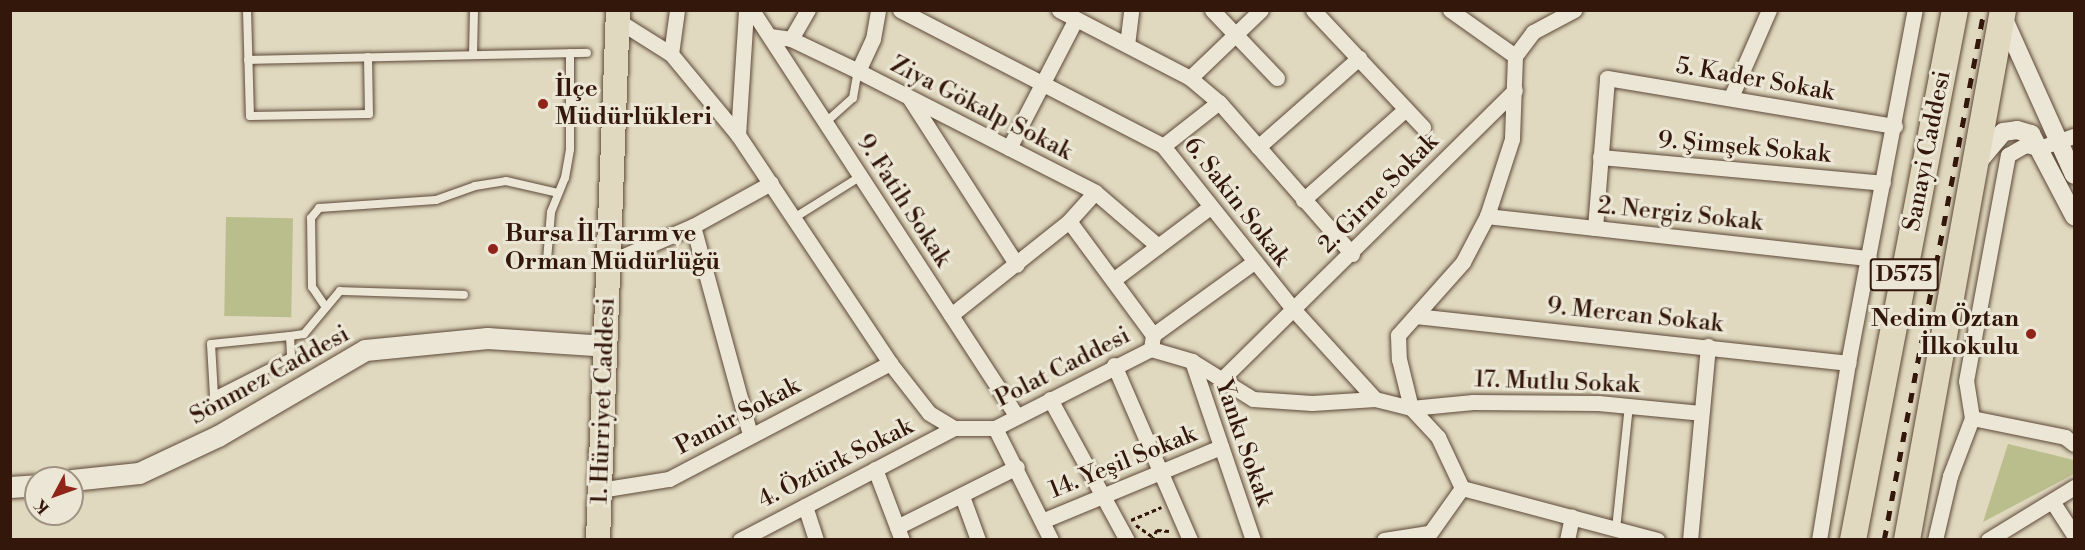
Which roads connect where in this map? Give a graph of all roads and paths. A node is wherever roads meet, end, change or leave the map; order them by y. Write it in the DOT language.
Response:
graph roads {
  1 [pos="247,10"];
  2 [pos="474,10"];
  3 [pos="677,10"];
  4 [pos="746,10"];
  5 [pos="752,10"];
  6 [pos="808,10"];
  7 [pos="879,10"];
  8 [pos="900,10"];
  9 [pos="1059,10"];
  10 [pos="1131,10"];
  11 [pos="1212,10"];
  12 [pos="1261,10"];
  13 [pos="1313,10"];
  14 [pos="1450,10"];
  15 [pos="1574,10"];
  16 [pos="1769,10"];
  17 [pos="1915,10"];
  18 [pos="1955,10"];
  19 [pos="2003,13"];
  20 [pos="617,15"];
  21 [pos="1076,19"];
  22 [pos="770,36"];
  23 [pos="1234,36"];
  24 [pos="791,39"];
  25 [pos="1127,45"];
  26 [pos="570,53"];
  27 [pos="587,53"];
  28 [pos="672,54"];
  29 [pos="473,55"];
  30 [pos="1515,56"];
  31 [pos="368,57"];
  32 [pos="1359,58"];
  33 [pos="248,60"];
  34 [pos="858,71"];
  35 [pos="1190,78"];
  36 [pos="1277,78"];
  37 [pos="1042,84"];
  38 [pos="1515,90"];
  39 [pos="1731,97"];
  40 [pos="910,99"];
  41 [pos="1219,102"];
  42 [pos="1406,109"];
  43 [pos="826,122"];
  44 [pos="1894,126"];
  45 [pos="1423,127"];
  46 [pos="738,135"];
  47 [pos="2067,139"];
  48 [pos="1163,146"];
  49 [pos="1258,147"];
  50 [pos="1009,148"];
  51 [pos="2039,148"];
  52 [pos="1600,157"];
  53 [pos="1973,170"];
  54 [pos="2074,175"];
  55 [pos="861,176"];
  56 [pos="771,183"];
  57 [pos="1883,183"];
  58 [pos="1095,192"];
  59 [pos="558,193"];
  60 [pos="1303,200"];
  61 [pos="1210,207"];
  62 [pos="1487,216"];
  63 [pos="2074,216"];
  64 [pos="794,218"];
  65 [pos="1069,221"];
  66 [pos="693,226"];
  67 [pos="1595,228"];
  68 [pos="1158,246"];
  69 [pos="1352,254"];
  70 [pos="1869,258"];
  71 [pos="547,260"];
  72 [pos="610,262"];
  73 [pos="1254,262"];
  74 [pos="1017,265"];
  75 [pos="1113,280"];
  76 [pos="464,295"];
  77 [pos="325,306"];
  78 [pos="1294,310"];
  79 [pos="951,315"];
  80 [pos="1416,316"];
  81 [pos="290,336"];
  82 [pos="1152,342"];
  83 [pos="606,346"];
  84 [pos="1708,346"];
  85 [pos="1191,361"];
  86 [pos="890,363"];
  87 [pos="1848,363"];
  88 [pos="1114,366"];
  89 [pos="1223,378"];
  90 [pos="1050,399"];
  91 [pos="1375,399"];
  92 [pos="1629,406"];
  93 [pos="1411,408"];
  94 [pos="1701,413"];
  95 [pos="1017,416"];
  96 [pos="1972,418"];
  97 [pos="954,428"];
  98 [pos="995,428"];
  99 [pos="750,435"];
  100 [pos="2074,444"];
  101 [pos="1221,447"];
  102 [pos="1017,467"];
  103 [pos="875,469"];
  104 [pos="1162,471"];
  105 [pos="84,479"];
  106 [pos="2074,487"];
  107 [pos="1462,488"];
  108 [pos="600,490"];
  109 [pos="1104,494"];
  110 [pos="962,496"];
  111 [pos="2052,501"];
  112 [pos="1174,502"];
  113 [pos="805,506"];
  114 [pos="1572,517"];
  115 [pos="1042,521"];
  116 [pos="1616,529"];
  117 [pos="899,533"];
  118 [pos="2074,535"];
  119 [pos="1426,536"];
  120 [pos="1151,538"];
  121 [pos="1173,538"];
  122 [pos="598,540"];
  123 [pos="740,540"];
  124 [pos="816,540"];
  125 [pos="978,540"];
  126 [pos="1051,540"];
  127 [pos="1127,540"];
  128 [pos="1190,540"];
  129 [pos="1253,540"];
  130 [pos="1384,540"];
  131 [pos="1567,540"];
  132 [pos="1657,540"];
  133 [pos="1690,540"];
  134 [pos="1819,540"];
  135 [pos="1853,540"];
  136 [pos="1907,540"];
  137 [pos="1935,540"];
  138 [pos="1988,540"];
  1 -- 33 [label="lane"];
  2 -- 29 [label="lane"];
  3 -- 28 [label="street"];
  4 -- 46 [label="street"];
  5 -- 22 [label="street, 9. Fatih Sokak"];
  6 -- 24 [label="street"];
  7 -- 34 [label="street"];
  8 -- 37 [label="street, 6. Sakin Sokak"];
  9 -- 21 [label="street"];
  10 -- 25 [label="street"];
  11 -- 23 [label="street"];
  12 -- 23 [label="street"];
  13 -- 32 [label="street"];
  14 -- 30 [label="street"];
  15 -- 30 [label="street"];
  16 -- 39 [label="street"];
  17 -- 44 [label="street, Sanayi Caddesi"];
  18 -- 135 [label="highway, Sanayi Caddesi / D575"];
  19 -- 47 [label="street"];
  19 -- 53 [label="highway, Sanayi Caddesi / D575"];
  20 -- 28 [label="street"];
  20 -- 72 [label="main road, 1. Hürriyet Caddesi"];
  21 -- 25 [label="street"];
  21 -- 37 [label="street"];
  22 -- 24 [label="street, Ziya Gökalp Sokak"];
  22 -- 43 [label="street, 9. Fatih Sokak"];
  23 -- 35 [label="street"];
  23 -- 36 [label="street"];
  24 -- 34 [label="street, Ziya Gökalp Sokak"];
  25 -- 35 [label="street"];
  26 -- 27 [label="lane"];
  26 -- 29 [label="lane"];
  26 -- 59 [label="lane"];
  28 -- 46 [label="street"];
  29 -- 31 [label="lane"];
  30 -- 38 [label="street"];
  31 -- 33 [label="lane"];
  31 -- 33 [label="lane"];
  32 -- 42 [label="street"];
  32 -- 49 [label="street"];
  34 -- 40 [label="street, Ziya Gökalp Sokak"];
  34 -- 43 [label="lane"];
  35 -- 41 [label="street"];
  37 -- 48 [label="street, 6. Sakin Sokak"];
  37 -- 50 [label="street"];
  38 -- 62 [label="street"];
  38 -- 69 [label="street, 2. Girne Sokak"];
  39 -- 44 [label="street, 5. Kader Sokak"];
  39 -- 52 [label="street, 5. Kader Sokak"];
  40 -- 50 [label="street, Ziya Gökalp Sokak"];
  40 -- 74 [label="street"];
  41 -- 48 [label="street"];
  41 -- 49 [label="street"];
  42 -- 45 [label="street"];
  42 -- 60 [label="street"];
  43 -- 55 [label="street, 9. Fatih Sokak"];
  44 -- 57 [label="street, Sanayi Caddesi"];
  46 -- 56 [label="street"];
  47 -- 51 [label="street"];
  47 -- 54 [label="street"];
  48 -- 61 [label="street, 6. Sakin Sokak"];
  49 -- 60 [label="street"];
  50 -- 58 [label="street, Ziya Gökalp Sokak"];
  51 -- 53 [label="street"];
  51 -- 63 [label="street"];
  51 -- 96 [label="street"];
  52 -- 57 [label="street, 9. Şimşek Sokak"];
  52 -- 67 [label="street"];
  53 -- 136 [label="highway, Sanayi Caddesi / D575"];
  55 -- 64 [label="lane"];
  55 -- 79 [label="street, 9. Fatih Sokak"];
  56 -- 64 [label="street"];
  56 -- 66 [label="street"];
  57 -- 70 [label="street, Sanayi Caddesi"];
  58 -- 65 [label="street"];
  58 -- 68 [label="street, Ziya Gökalp Sokak"];
  59 -- 71 [label="lane"];
  59 -- 77 [label="lane"];
  60 -- 69 [label="street"];
  61 -- 68 [label="street"];
  61 -- 73 [label="street, 6. Sakin Sokak"];
  62 -- 67 [label="street, 2. Nergiz Sokak"];
  62 -- 80 [label="street"];
  64 -- 86 [label="street"];
  65 -- 74 [label="street"];
  65 -- 75 [label="street"];
  66 -- 72 [label="street"];
  66 -- 99 [label="street"];
  67 -- 70 [label="street, 2. Nergiz Sokak"];
  68 -- 75 [label="street"];
  69 -- 78 [label="street, 2. Girne Sokak"];
  70 -- 87 [label="street, Sanayi Caddesi"];
  72 -- 83 [label="main road, 1. Hürriyet Caddesi"];
  73 -- 78 [label="street, 6. Sakin Sokak"];
  73 -- 82 [label="street"];
  74 -- 79 [label="street"];
  75 -- 82 [label="street"];
  76 -- 77 [label="lane"];
  77 -- 81 [label="lane"];
  78 -- 89 [label="street, 2. Girne Sokak"];
  78 -- 91 [label="street, 6. Sakin Sokak"];
  79 -- 95 [label="street, 9. Fatih Sokak"];
  80 -- 84 [label="street, 9. Mercan Sokak"];
  80 -- 93 [label="street"];
  81 -- 81 [label="lane"];
  82 -- 85 [label="street, Polat Caddesi"];
  82 -- 88 [label="street, Polat Caddesi"];
  83 -- 105 [label="main road, Sönmez Caddesi"];
  83 -- 108 [label="main road, 1. Hürriyet Caddesi"];
  84 -- 87 [label="street, 9. Mercan Sokak"];
  84 -- 94 [label="street"];
  85 -- 89 [label="street, Polat Caddesi"];
  85 -- 101 [label="street, Yankı Sokak"];
  86 -- 97 [label="street"];
  86 -- 99 [label="street, Pamir Sokak"];
  87 -- 134 [label="street, Sanayi Caddesi"];
  88 -- 90 [label="street, Polat Caddesi"];
  88 -- 104 [label="street"];
  89 -- 91 [label="street, Polat Caddesi"];
  90 -- 95 [label="street, Polat Caddesi"];
  90 -- 109 [label="street"];
  91 -- 93 [label="street, Polat Caddesi"];
  92 -- 93 [label="street, 17. Mutlu Sokak"];
  92 -- 94 [label="street, 17. Mutlu Sokak"];
  92 -- 116 [label="lane"];
  93 -- 107 [label="street"];
  94 -- 133 [label="street"];
  95 -- 98 [label="street, Polat Caddesi"];
  96 -- 100 [label="street"];
  96 -- 137 [label="street"];
  97 -- 98 [label="street, Polat Caddesi"];
  97 -- 103 [label="street, 4. Öztürk Sokak"];
  98 -- 102 [label="street"];
  99 -- 108 [label="street, Pamir Sokak"];
  101 -- 104 [label="street, 14. Yeşil Sokak"];
  101 -- 129 [label="street, Yankı Sokak"];
  102 -- 110 [label="street"];
  102 -- 115 [label="street"];
  103 -- 113 [label="street, 4. Öztürk Sokak"];
  103 -- 117 [label="street"];
  104 -- 109 [label="street, 14. Yeşil Sokak"];
  104 -- 112 [label="street"];
  106 -- 111 [label="street"];
  107 -- 114 [label="street"];
  107 -- 119 [label="street"];
  108 -- 122 [label="main road, 1. Hürriyet Caddesi"];
  109 -- 115 [label="street, 14. Yeşil Sokak"];
  109 -- 127 [label="street"];
  110 -- 117 [label="street"];
  110 -- 125 [label="street"];
  111 -- 118 [label="street"];
  111 -- 138 [label="street"];
  112 -- 120 [label="path"];
  112 -- 128 [label="street"];
  113 -- 123 [label="street, 4. Öztürk Sokak"];
  113 -- 124 [label="street"];
  114 -- 116 [label="street"];
  114 -- 131 [label="street"];
  115 -- 126 [label="street"];
  116 -- 132 [label="street"];
  119 -- 130 [label="street"];
  120 -- 121 [label="path"];
}
